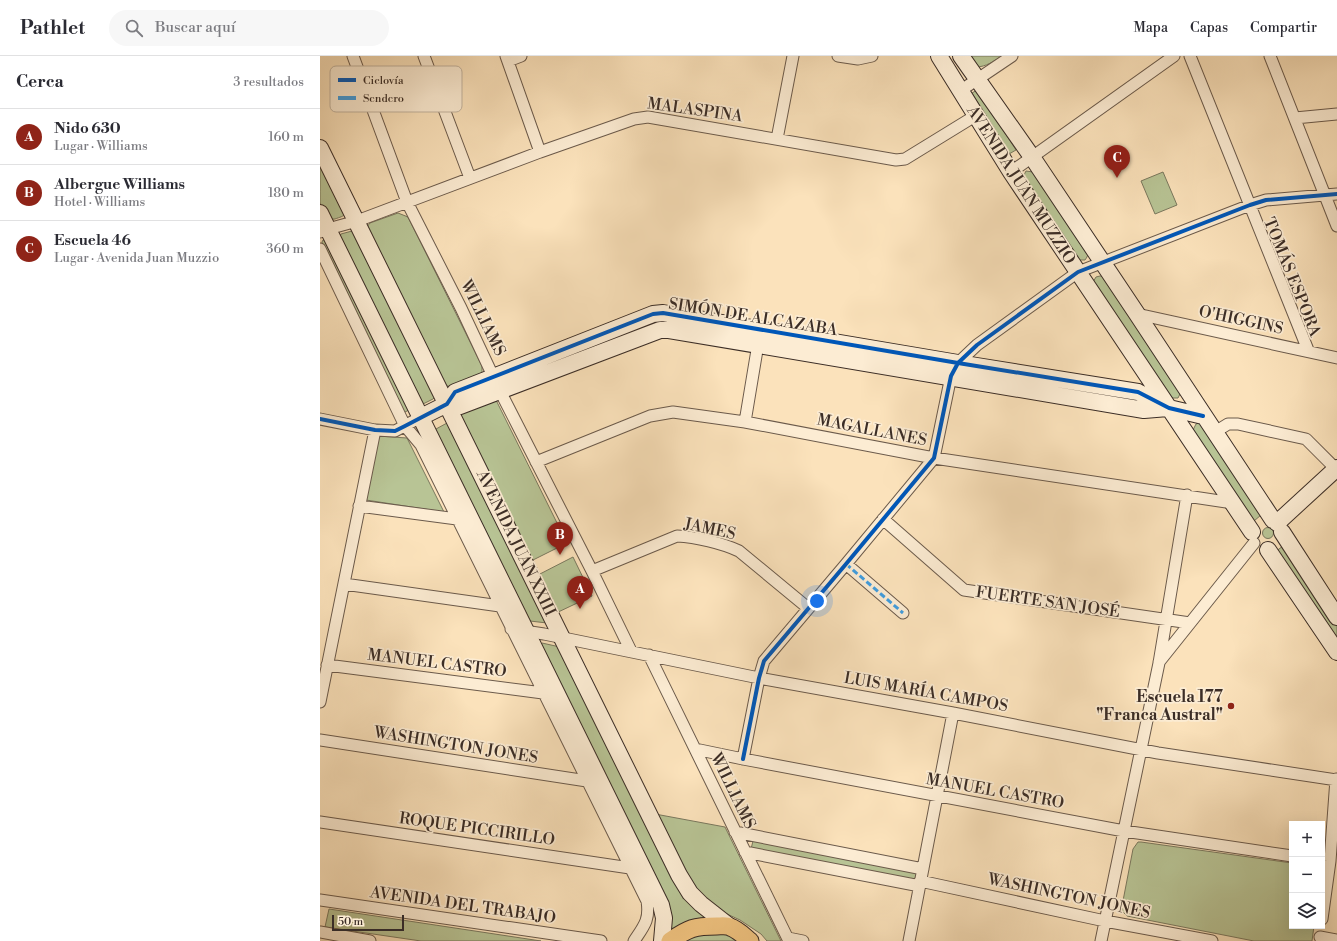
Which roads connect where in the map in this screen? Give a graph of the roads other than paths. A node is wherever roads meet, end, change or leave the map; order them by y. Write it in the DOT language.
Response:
graph roads {
  1 [pos="353,56"];
  2 [pos="424,56"];
  3 [pos="521,56"];
  4 [pos="793,56"];
  5 [pos="838,56"];
  6 [pos="872,56"];
  7 [pos="939,56"];
  8 [pos="961,56"];
  9 [pos="1012,56"];
  10 [pos="1174,56"];
  11 [pos="1190,56"];
  12 [pos="1270,56"];
  13 [pos="507,58"];
  14 [pos="357,66"];
  15 [pos="428,66"];
  16 [pos="977,80"];
  17 [pos="960,91"];
  18 [pos="374,112"];
  19 [pos="445,112"];
  20 [pos="1337,114"];
  21 [pos="975,116"];
  22 [pos="1295,118"];
  23 [pos="777,140"];
  24 [pos="320,148"];
  25 [pos="540,152"];
  26 [pos="1032,157"];
  27 [pos="1011,172"];
  28 [pos="470,178"];
  29 [pos="1337,194"];
  30 [pos="1325,196"];
  31 [pos="407,202"];
  32 [pos="1250,205"];
  33 [pos="320,213"];
  34 [pos="357,221"];
  35 [pos="1337,226"];
  36 [pos="324,230"];
  37 [pos="320,249"];
  38 [pos="1102,262"];
  39 [pos="1078,272"];
  40 [pos="1137,314"];
  41 [pos="759,337"];
  42 [pos="1308,350"];
  43 [pos="1337,358"];
  44 [pos="954,370"];
  45 [pos="493,376"];
  46 [pos="500,391"];
  47 [pos="447,404"];
  48 [pos="1169,408"];
  49 [pos="1204,416"];
  50 [pos="421,418"];
  51 [pos="320,419"];
  52 [pos="745,422"];
  53 [pos="405,426"];
  54 [pos="375,430"];
  55 [pos="1215,432"];
  56 [pos="934,458"];
  57 [pos="536,462"];
  58 [pos="1337,468"];
  59 [pos="1187,495"];
  60 [pos="1233,503"];
  61 [pos="359,506"];
  62 [pos="457,519"];
  63 [pos="884,519"];
  64 [pos="1278,525"];
  65 [pos="1258,542"];
  66 [pos="846,564"];
  67 [pos="592,571"];
  68 [pos="344,584"];
  69 [pos="500,606"];
  70 [pos="808,608"];
  71 [pos="903,613"];
  72 [pos="1337,617"];
  73 [pos="1166,620"];
  74 [pos="1190,624"];
  75 [pos="519,630"];
  76 [pos="563,638"];
  77 [pos="631,652"];
  78 [pos="1337,652"];
  79 [pos="649,655"];
  80 [pos="1158,663"];
  81 [pos="327,665"];
  82 [pos="759,678"];
  83 [pos="543,693"];
  84 [pos="320,702"];
  85 [pos="953,712"];
  86 [pos="320,740"];
  87 [pos="695,749"];
  88 [pos="1141,750"];
  89 [pos="743,760"];
  90 [pos="1336,779"];
  91 [pos="587,781"];
  92 [pos="937,796"];
  93 [pos="320,822"];
  94 [pos="1124,831"];
  95 [pos="735,832"];
  96 [pos="745,852"];
  97 [pos="1289,856"];
  98 [pos="1330,861"];
  99 [pos="630,868"];
  100 [pos="923,869"];
  101 [pos="920,883"];
  102 [pos="1325,897"];
  103 [pos="320,900"];
  104 [pos="1105,921"];
  105 [pos="728,926"];
  106 [pos="320,932"];
  107 [pos="1320,935"];
  108 [pos="789,940"];
  109 [pos="1337,940"];
  110 [pos="370,941"];
  111 [pos="601,941"];
  112 [pos="634,941"];
  113 [pos="662,941"];
  114 [pos="670,941"];
  115 [pos="750,941"];
  116 [pos="803,941"];
  117 [pos="909,941"];
  118 [pos="1101,941"];
  119 [pos="1212,941"];
  1 -- 14 [label="street, WILLIAMS"];
  2 -- 15 [label="street"];
  3 -- 13 [label="street"];
  4 -- 23 [label="street"];
  5 -- 6 [label="street"];
  7 -- 17 [label="street, AVENIDA JUAN MUZZIO"];
  8 -- 16 [label="street, AVENIDA JUAN MUZZIO"];
  9 -- 16 [label="street"];
  10 -- 26 [label="street"];
  11 -- 32 [label="street, TOMÁS ESPORA"];
  12 -- 22 [label="street"];
  13 -- 25 [label="street"];
  16 -- 17 [label="street"];
  16 -- 26 [label="street, AVENIDA JUAN MUZZIO"];
  17 -- 21 [label="street, AVENIDA JUAN MUZZIO"];
  18 -- 31 [label="street, WILLIAMS"];
  19 -- 28 [label="street"];
  20 -- 22 [label="street"];
  21 -- 23 [label="street, MALASPINA"];
  21 -- 27 [label="street, AVENIDA JUAN MUZZIO"];
  22 -- 30 [label="street"];
  23 -- 25 [label="street, MALASPINA"];
  24 -- 34 [label="street, AVENIDA JUAN XXIII"];
  25 -- 28 [label="street, MALASPINA"];
  26 -- 27 [label="street"];
  26 -- 38 [label="street, AVENIDA JUAN MUZZIO"];
  27 -- 39 [label="street, AVENIDA JUAN MUZZIO"];
  28 -- 31 [label="street, MALASPINA"];
  29 -- 30 [label="street"];
  30 -- 32 [label="street"];
  30 -- 35 [label="street"];
  31 -- 34 [label="street, MALASPINA"];
  31 -- 45 [label="street, WILLIAMS"];
  32 -- 38 [label="street"];
  32 -- 42 [label="street, TOMÁS ESPORA"];
  33 -- 36 [label="street, AVENIDA JUAN XXIII"];
  34 -- 36 [label="street, MALASPINA"];
  34 -- 47 [label="street, AVENIDA JUAN XXIII"];
  36 -- 50 [label="street, AVENIDA JUAN XXIII"];
  37 -- 53 [label="street, AVENIDA JUAN XXIII"];
  38 -- 39 [label="street"];
  38 -- 40 [label="street, AVENIDA JUAN MUZZIO"];
  39 -- 44 [label="street"];
  39 -- 48 [label="street, AVENIDA JUAN MUZZIO"];
  40 -- 42 [label="street, O'HIGGINS"];
  40 -- 49 [label="street, AVENIDA JUAN MUZZIO"];
  41 -- 44 [label="street, SIMÓN DE ALCAZABA"];
  41 -- 45 [label="street, SIMÓN DE ALCAZABA"];
  41 -- 46 [label="street, SIMÓN DE ALCAZABA"];
  41 -- 52 [label="street"];
  42 -- 43 [label="street, O'HIGGINS"];
  44 -- 48 [label="street, SIMÓN DE ALCAZABA"];
  44 -- 56 [label="street"];
  45 -- 46 [label="street, WILLIAMS"];
  45 -- 47 [label="street, SIMÓN DE ALCAZABA"];
  46 -- 47 [label="street, SIMÓN DE ALCAZABA"];
  46 -- 57 [label="street, WILLIAMS"];
  47 -- 50 [label="street, SIMÓN DE ALCAZABA"];
  47 -- 76 [label="street, AVENIDA JUAN XXIII"];
  48 -- 49 [label="street, SIMÓN DE ALCAZABA"];
  48 -- 60 [label="street, AVENIDA JUAN MUZZIO"];
  49 -- 55 [label="street, AVENIDA JUAN MUZZIO"];
  50 -- 53 [label="street, SIMÓN DE ALCAZABA"];
  50 -- 75 [label="street, AVENIDA JUAN XXIII"];
  51 -- 54 [label="street, SIMÓN DE ALCAZABA"];
  52 -- 56 [label="street, MAGALLANES"];
  52 -- 57 [label="street, MAGALLANES"];
  53 -- 54 [label="street, SIMÓN DE ALCAZABA"];
  53 -- 62 [label="street, AVENIDA JUAN XXIII"];
  54 -- 61 [label="street"];
  55 -- 58 [label="street"];
  55 -- 64 [label="street, AVENIDA JUAN MUZZIO"];
  56 -- 59 [label="street, MAGALLANES"];
  56 -- 63 [label="street"];
  57 -- 67 [label="street, WILLIAMS"];
  58 -- 64 [label="street"];
  59 -- 60 [label="street, MAGALLANES"];
  59 -- 73 [label="street"];
  60 -- 65 [label="street, AVENIDA JUAN MUZZIO"];
  61 -- 62 [label="street"];
  61 -- 68 [label="street"];
  62 -- 69 [label="street, AVENIDA JUAN XXIII"];
  63 -- 66 [label="street"];
  63 -- 73 [label="street, FUERTE SAN JOSÉ"];
  64 -- 65 [label="street"];
  64 -- 65 [label="street"];
  64 -- 72 [label="street, AVENIDA JUAN MUZZIO"];
  65 -- 74 [label="street"];
  65 -- 78 [label="street, AVENIDA JUAN MUZZIO"];
  66 -- 70 [label="street"];
  66 -- 71 [label="street"];
  67 -- 70 [label="street, JAMES"];
  67 -- 77 [label="street, WILLIAMS"];
  68 -- 69 [label="street"];
  68 -- 81 [label="street"];
  69 -- 75 [label="street, AVENIDA JUAN XXIII"];
  70 -- 82 [label="street"];
  73 -- 74 [label="street, FUERTE SAN JOSÉ"];
  73 -- 80 [label="street"];
  74 -- 80 [label="street"];
  75 -- 76 [label="street, LUIS MARÍA CAMPOS"];
  75 -- 83 [label="street, AVENIDA JUAN XXIII"];
  75 -- 113 [label="street, AVENIDA JUAN XXIII"];
  76 -- 77 [label="street, LUIS MARÍA CAMPOS"];
  76 -- 105 [label="street, AVENIDA JUAN XXIII"];
  77 -- 79 [label="street, LUIS MARÍA CAMPOS"];
  79 -- 82 [label="street, LUIS MARÍA CAMPOS"];
  79 -- 87 [label="street, WILLIAMS"];
  80 -- 88 [label="street"];
  81 -- 83 [label="street, MANUEL CASTRO"];
  81 -- 84 [label="street"];
  82 -- 85 [label="street, LUIS MARÍA CAMPOS"];
  82 -- 89 [label="street"];
  83 -- 91 [label="street, AVENIDA JUAN XXIII"];
  85 -- 88 [label="street, LUIS MARÍA CAMPOS"];
  85 -- 92 [label="street"];
  86 -- 91 [label="street, WASHINGTON JONES"];
  87 -- 89 [label="street, MANUEL CASTRO"];
  87 -- 95 [label="street, WILLIAMS"];
  88 -- 90 [label="street, LUIS MARÍA CAMPOS"];
  88 -- 94 [label="street"];
  89 -- 92 [label="street, MANUEL CASTRO"];
  90 -- 98 [label="street"];
  91 -- 99 [label="street, AVENIDA JUAN XXIII"];
  92 -- 94 [label="street, MANUEL CASTRO"];
  92 -- 100 [label="street"];
  93 -- 99 [label="street, ROQUE PICCIRILLO"];
  94 -- 97 [label="street, MANUEL CASTRO"];
  94 -- 104 [label="street"];
  95 -- 96 [label="street, WILLIAMS"];
  95 -- 100 [label="street"];
  96 -- 101 [label="street, WASHINGTON JONES"];
  96 -- 108 [label="street, WILLIAMS"];
  98 -- 102 [label="street"];
  99 -- 112 [label="street, AVENIDA JUAN XXIII"];
  100 -- 101 [label="street"];
  101 -- 104 [label="street, WASHINGTON JONES"];
  101 -- 117 [label="street"];
  103 -- 111 [label="street, AVENIDA DEL TRABAJO"];
  104 -- 118 [label="street"];
  104 -- 119 [label="street, WASHINGTON JONES"];
  105 -- 114 [label="main road"];
  105 -- 115 [label="main road"];
  106 -- 110 [label="street"];
  107 -- 109 [label="street"];
  108 -- 116 [label="street"];
}
